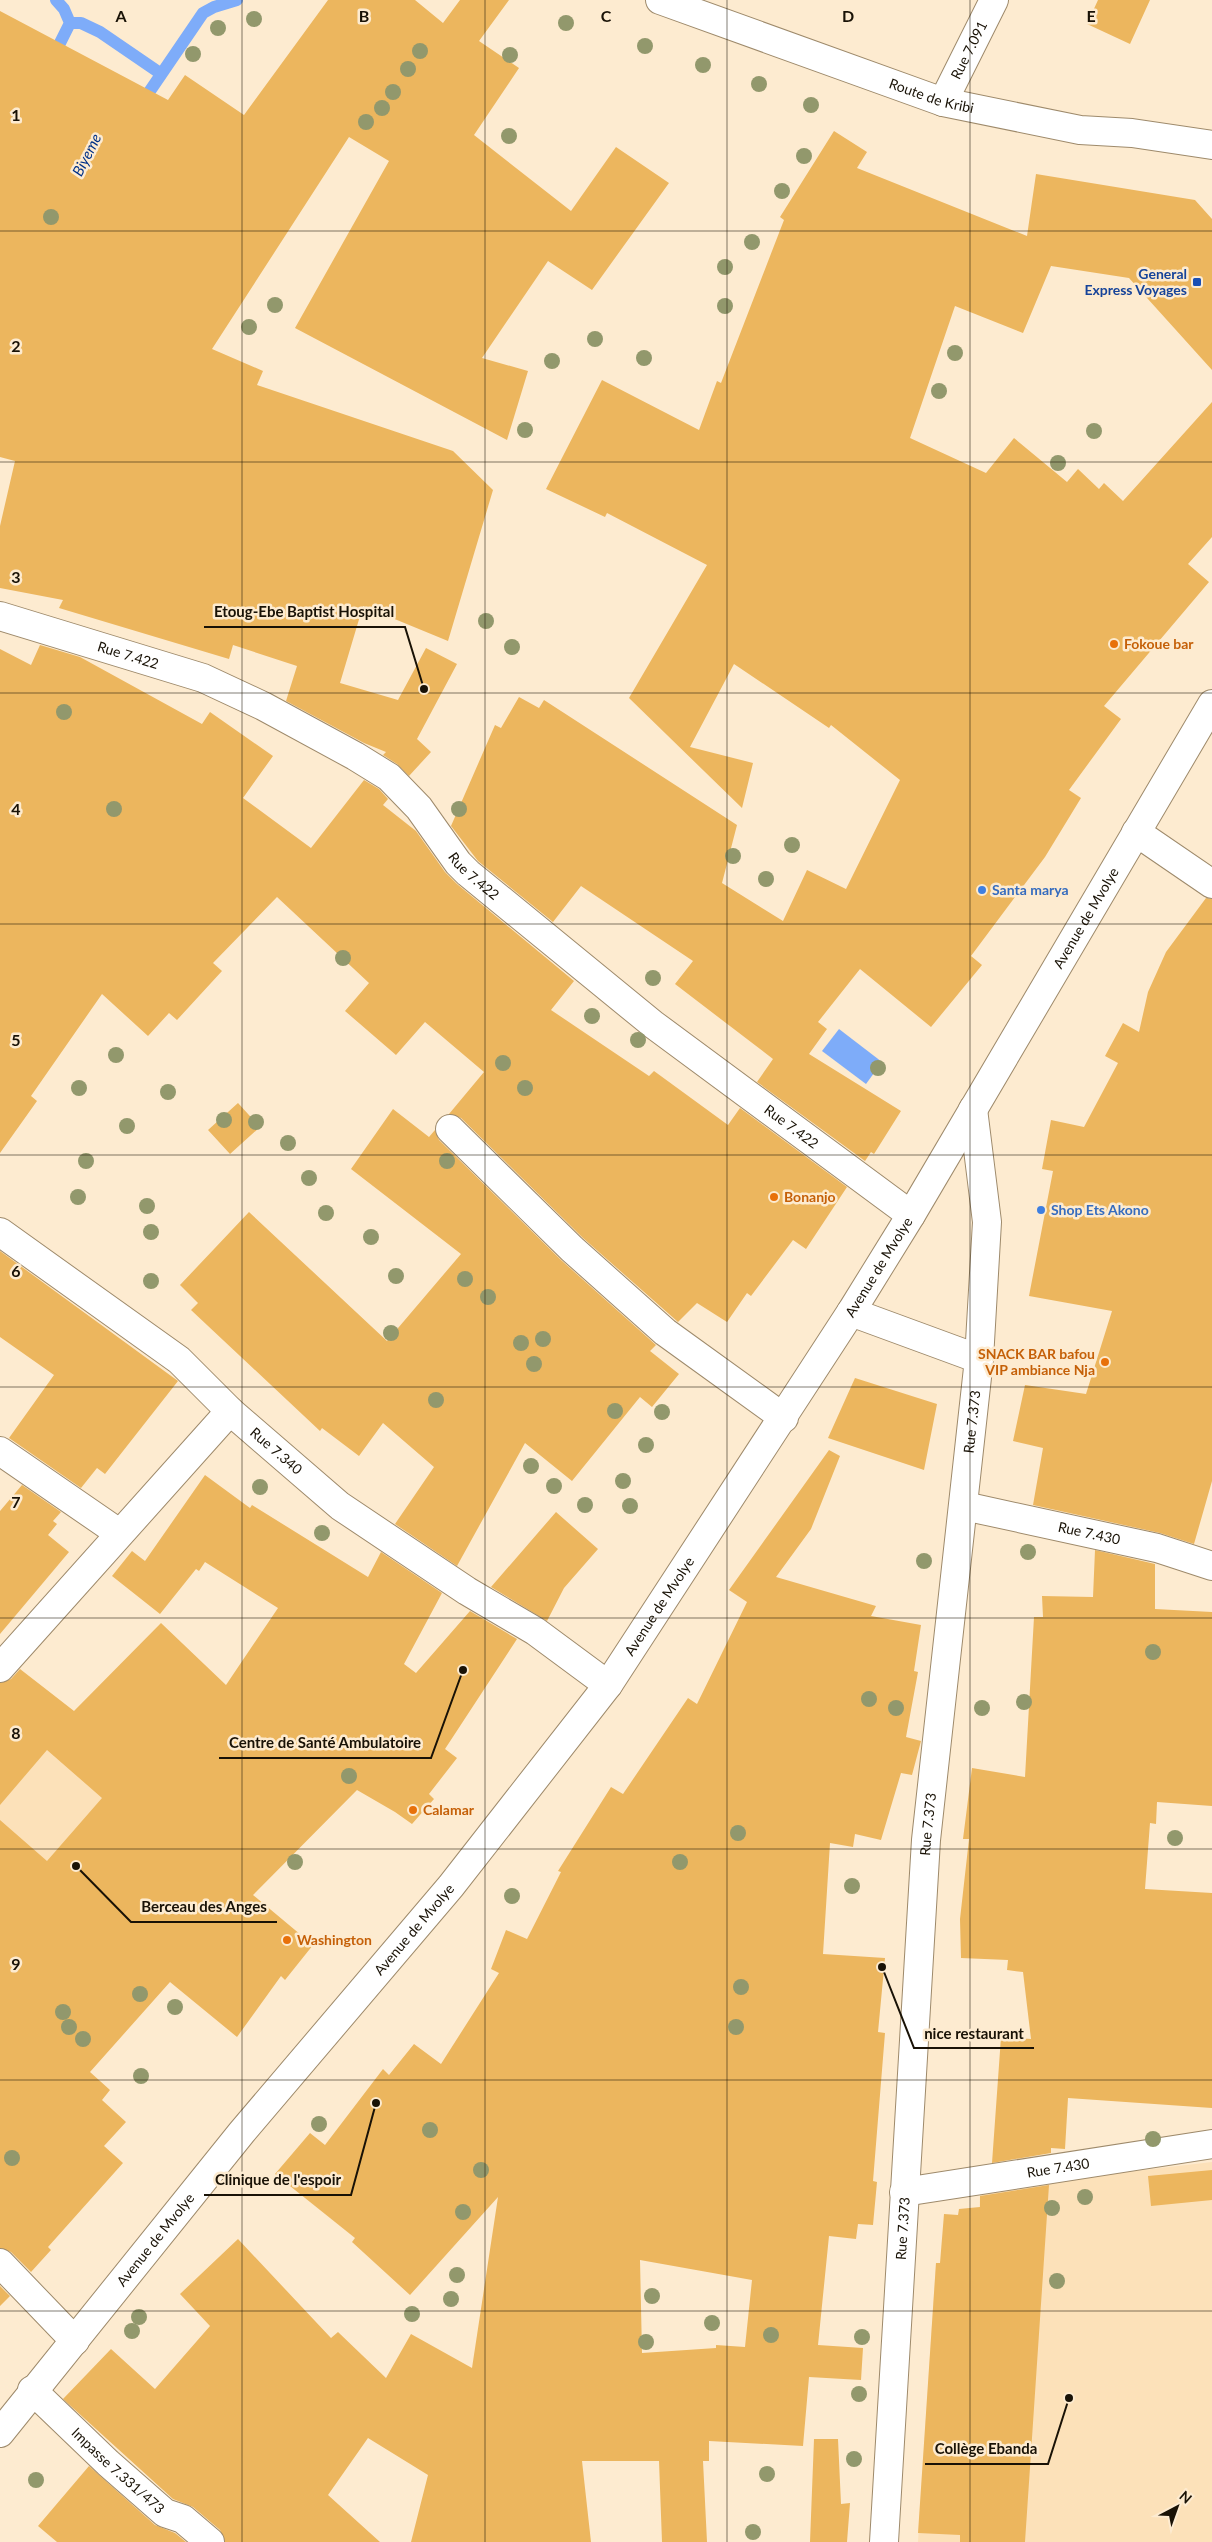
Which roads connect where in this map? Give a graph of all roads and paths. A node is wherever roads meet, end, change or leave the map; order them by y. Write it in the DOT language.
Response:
graph roads {
  1 [pos="660,0"];
  2 [pos="994,0"];
  3 [pos="943,102"];
  4 [pos="1212,145"];
  5 [pos="0,616"];
  6 [pos="1212,704"];
  7 [pos="1136,832"];
  8 [pos="1212,884"];
  9 [pos="973,1109"];
  10 [pos="450,1129"];
  11 [pos="911,1215"];
  12 [pos="0,1232"];
  13 [pos="852,1312"];
  14 [pos="979,1359"];
  15 [pos="230,1411"];
  16 [pos="784,1418"];
  17 [pos="0,1451"];
  18 [pos="964,1506"];
  19 [pos="119,1533"];
  20 [pos="1212,1566"];
  21 [pos="0,1668"];
  22 [pos="608,1685"];
  23 [pos="1212,2144"];
  24 [pos="904,2192"];
  25 [pos="0,2263"];
  26 [pos="75,2341"];
  27 [pos="32,2390"];
  28 [pos="0,2433"];
  29 [pos="210,2542"];
  30 [pos="884,2542"];
  1 -- 3 [label="street, Route de Kribi"];
  2 -- 3 [label="street, Rue 7.091"];
  3 -- 4 [label="street, Route de Kribi"];
  5 -- 11 [label="street, Rue 7.422"];
  6 -- 7 [label="street, Avenue de Mvolye"];
  7 -- 8 [label="street"];
  7 -- 9 [label="street, Avenue de Mvolye"];
  9 -- 11 [label="street, Avenue de Mvolye"];
  9 -- 14 [label="street, Rue 7.373"];
  10 -- 16 [label="street"];
  11 -- 13 [label="street, Avenue de Mvolye"];
  12 -- 15 [label="street, Rue 7.340"];
  13 -- 14 [label="street"];
  13 -- 16 [label="street, Avenue de Mvolye"];
  14 -- 18 [label="street, Rue 7.373"];
  15 -- 19 [label="street"];
  15 -- 22 [label="street, Rue 7.340"];
  16 -- 22 [label="street, Avenue de Mvolye"];
  17 -- 19 [label="street"];
  18 -- 20 [label="street, Rue 7.430"];
  18 -- 24 [label="street, Rue 7.373"];
  19 -- 21 [label="street"];
  22 -- 26 [label="street, Avenue de Mvolye"];
  23 -- 24 [label="street, Rue 7.430"];
  24 -- 30 [label="street, Rue 7.373"];
  25 -- 26 [label="street"];
  26 -- 27 [label="street, Avenue de Mvolye"];
  27 -- 28 [label="street, Avenue de Mvolye"];
  27 -- 29 [label="street, Impasse 7.331/473"];
}
